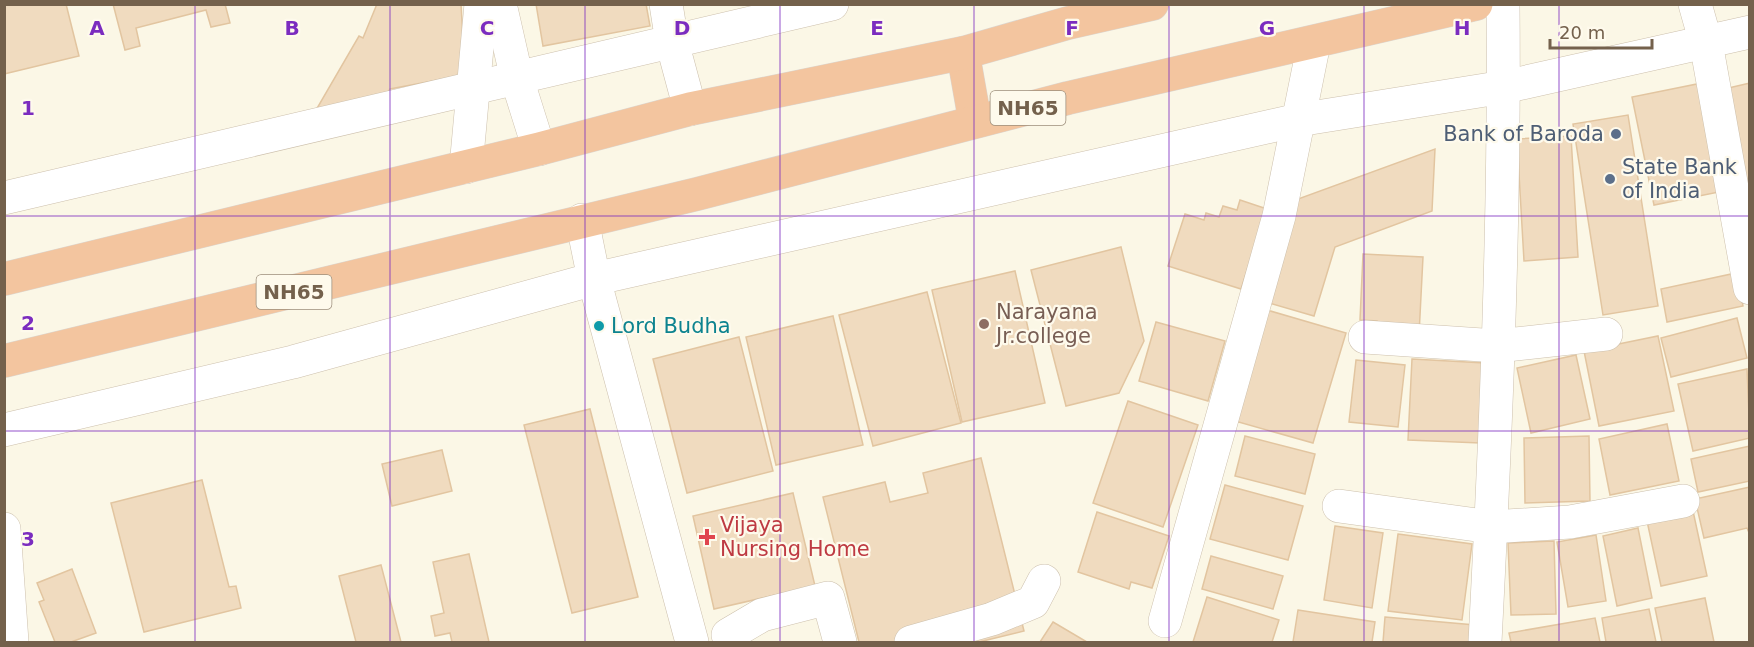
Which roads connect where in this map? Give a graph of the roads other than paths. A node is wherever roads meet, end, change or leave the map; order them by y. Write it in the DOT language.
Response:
graph roads {
  1 [pos="481,4"];
  2 [pos="500,4"];
  3 [pos="666,4"];
  4 [pos="832,4"];
  5 [pos="1152,4"];
  6 [pos="1476,4"];
  7 [pos="1503,4"];
  8 [pos="1695,4"];
  9 [pos="1065,14"];
  10 [pos="1749,32"];
  11 [pos="672,42"];
  12 [pos="1314,43"];
  13 [pos="1706,44"];
  14 [pos="963,53"];
  15 [pos="517,79"];
  16 [pos="1504,87"];
  17 [pos="472,89"];
  18 [pos="690,109"];
  19 [pos="1298,120"];
  20 [pos="975,121"];
  21 [pos="539,149"];
  22 [pos="466,167"];
  23 [pos="4,198"];
  24 [pos="582,220"];
  25 [pos="4,279"];
  26 [pos="594,279"];
  27 [pos="1749,288"];
  28 [pos="1606,334"];
  29 [pos="1365,337"];
  30 [pos="1497,346"];
  31 [pos="4,361"];
  32 [pos="4,430"];
  33 [pos="1683,501"];
  34 [pos="1339,506"];
  35 [pos="1491,527"];
  36 [pos="4,529"];
  37 [pos="1044,580"];
  38 [pos="1165,621"];
  39 [pos="728,635"];
  40 [pos="12,642"];
  41 [pos="692,642"];
  42 [pos="840,642"];
  43 [pos="910,642"];
  44 [pos="1485,642"];
  1 -- 17 [label="street"];
  2 -- 15 [label="street"];
  3 -- 11 [label="street"];
  4 -- 11 [label="street"];
  5 -- 9 [label="highway"];
  6 -- 12 [label="highway, NH65"];
  7 -- 16 [label="street"];
  8 -- 13 [label="street"];
  9 -- 14 [label="highway"];
  10 -- 13 [label="street"];
  11 -- 15 [label="street"];
  11 -- 18 [label="street"];
  12 -- 19 [label="street"];
  12 -- 20 [label="highway, NH65"];
  13 -- 16 [label="street"];
  13 -- 27 [label="street"];
  14 -- 18 [label="highway"];
  14 -- 20 [label="highway"];
  15 -- 17 [label="street"];
  15 -- 21 [label="street"];
  16 -- 19 [label="street"];
  16 -- 30 [label="street"];
  17 -- 22 [label="street"];
  17 -- 23 [label="street"];
  18 -- 21 [label="highway"];
  19 -- 26 [label="street"];
  19 -- 38 [label="street"];
  20 -- 24 [label="highway, NH65"];
  21 -- 22 [label="highway"];
  22 -- 25 [label="highway"];
  24 -- 26 [label="street"];
  24 -- 31 [label="highway, NH65"];
  26 -- 32 [label="street"];
  26 -- 41 [label="street"];
  28 -- 30 [label="street"];
  29 -- 30 [label="street"];
  30 -- 35 [label="street"];
  33 -- 35 [label="street"];
  34 -- 35 [label="street"];
  35 -- 44 [label="street"];
  36 -- 40 [label="street"];
  37 -- 43 [label="street"];
  39 -- 42 [label="street"];
}
